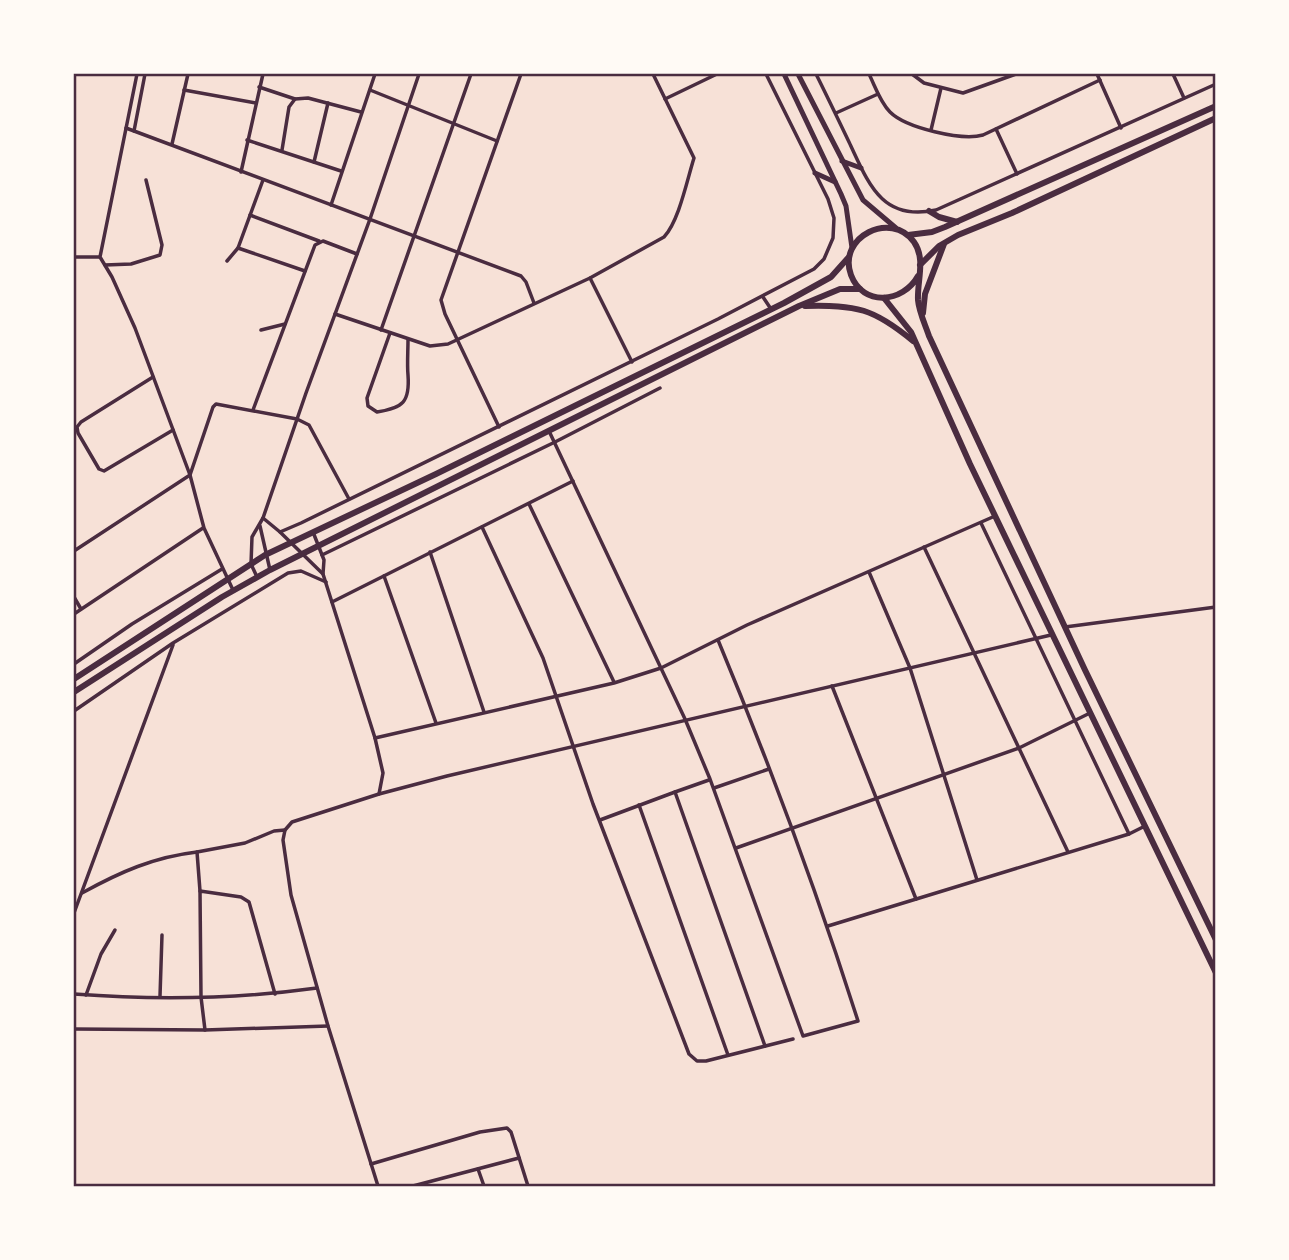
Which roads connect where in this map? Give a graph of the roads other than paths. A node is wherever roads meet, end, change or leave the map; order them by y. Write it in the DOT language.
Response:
graph roads {
  1 [pos="137,74"];
  2 [pos="145,74"];
  3 [pos="188,74"];
  4 [pos="262,74"];
  5 [pos="375,74"];
  6 [pos="419,74"];
  7 [pos="471,74"];
  8 [pos="521,74"];
  9 [pos="653,74"];
  10 [pos="717,74"];
  11 [pos="766,74"];
  12 [pos="784,74"];
  13 [pos="798,74"];
  14 [pos="816,74"];
  15 [pos="869,74"];
  16 [pos="912,74"];
  17 [pos="1016,74"];
  18 [pos="1097,74"];
  19 [pos="1173,74"];
  20 [pos="1100,80"];
  21 [pos="1216,83"];
  22 [pos="259,87"];
  23 [pos="941,88"];
  24 [pos="184,90"];
  25 [pos="370,90"];
  26 [pos="878,93"];
  27 [pos="1184,98"];
  28 [pos="295,99"];
  29 [pos="665,99"];
  30 [pos="256,103"];
  31 [pos="328,103"];
  32 [pos="408,105"];
  33 [pos="1216,106"];
  34 [pos="362,112"];
  35 [pos="835,113"];
  36 [pos="1216,118"];
  37 [pos="454,124"];
  38 [pos="126,128"];
  39 [pos="1121,128"];
  40 [pos="996,129"];
  41 [pos="931,130"];
  42 [pos="134,131"];
  43 [pos="247,140"];
  44 [pos="497,141"];
  45 [pos="172,144"];
  46 [pos="282,151"];
  47 [pos="842,161"];
  48 [pos="314,162"];
  49 [pos="861,168"];
  50 [pos="341,171"];
  51 [pos="241,172"];
  52 [pos="815,173"];
  53 [pos="1017,174"];
  54 [pos="146,180"];
  55 [pos="263,180"];
  56 [pos="836,183"];
  57 [pos="331,205"];
  58 [pos="929,211"];
  59 [pos="250,215"];
  60 [pos="370,219"];
  61 [pos="957,222"];
  62 [pos="898,230"];
  63 [pos="415,235"];
  64 [pos="908,235"];
  65 [pos="319,242"];
  66 [pos="945,242"];
  67 [pos="238,248"];
  68 [pos="852,248"];
  69 [pos="459,251"];
  70 [pos="357,254"];
  71 [pos="74,257"];
  72 [pos="100,257"];
  73 [pos="849,257"];
  74 [pos="227,261"];
  75 [pos="105,265"];
  76 [pos="920,265"];
  77 [pos="305,271"];
  78 [pos="918,276"];
  79 [pos="590,278"];
  80 [pos="797,279"];
  81 [pos="861,289"];
  82 [pos="806,291"];
  83 [pos="763,297"];
  84 [pos="884,298"];
  85 [pos="534,303"];
  86 [pos="799,306"];
  87 [pos="771,309"];
  88 [pos="335,314"];
  89 [pos="923,320"];
  90 [pos="285,324"];
  91 [pos="261,330"];
  92 [pos="381,330"];
  93 [pos="390,333"];
  94 [pos="457,339"];
  95 [pos="408,340"];
  96 [pos="917,344"];
  97 [pos="632,362"];
  98 [pos="153,377"];
  99 [pos="660,388"];
  100 [pos="253,411"];
  101 [pos="297,419"];
  102 [pos="499,427"];
  103 [pos="173,430"];
  104 [pos="549,431"];
  105 [pos="555,442"];
  106 [pos="190,475"];
  107 [pos="573,481"];
  108 [pos="349,499"];
  109 [pos="529,504"];
  110 [pos="995,516"];
  111 [pos="263,518"];
  112 [pos="981,522"];
  113 [pos="260,526"];
  114 [pos="482,527"];
  115 [pos="204,528"];
  116 [pos="280,532"];
  117 [pos="313,532"];
  118 [pos="291,542"];
  119 [pos="319,546"];
  120 [pos="924,547"];
  121 [pos="74,551"];
  122 [pos="430,552"];
  123 [pos="302,554"];
  124 [pos="265,555"];
  125 [pos="323,555"];
  126 [pos="251,564"];
  127 [pos="222,569"];
  128 [pos="270,570"];
  129 [pos="869,572"];
  130 [pos="323,574"];
  131 [pos="384,575"];
  132 [pos="257,577"];
  133 [pos="228,580"];
  134 [pos="326,582"];
  135 [pos="233,590"];
  136 [pos="74,597"];
  137 [pos="332,602"];
  138 [pos="1216,607"];
  139 [pos="81,608"];
  140 [pos="74,614"];
  141 [pos="191,616"];
  142 [pos="1065,627"];
  143 [pos="194,631"];
  144 [pos="1053,635"];
  145 [pos="1035,639"];
  146 [pos="718,640"];
  147 [pos="173,643"];
  148 [pos="974,653"];
  149 [pos="74,664"];
  150 [pos="661,668"];
  151 [pos="910,668"];
  152 [pos="74,679"];
  153 [pos="614,683"];
  154 [pos="832,686"];
  155 [pos="74,692"];
  156 [pos="556,696"];
  157 [pos="746,706"];
  158 [pos="74,711"];
  159 [pos="484,712"];
  160 [pos="1091,713"];
  161 [pos="685,719"];
  162 [pos="1074,721"];
  163 [pos="436,723"];
  164 [pos="375,738"];
  165 [pos="572,746"];
  166 [pos="1019,748"];
  167 [pos="769,769"];
  168 [pos="944,774"];
  169 [pos="710,779"];
  170 [pos="714,788"];
  171 [pos="675,792"];
  172 [pos="379,794"];
  173 [pos="877,798"];
  174 [pos="639,805"];
  175 [pos="600,820"];
  176 [pos="1145,827"];
  177 [pos="792,828"];
  178 [pos="285,830"];
  179 [pos="1129,834"];
  180 [pos="736,848"];
  181 [pos="198,852"];
  182 [pos="1068,852"];
  183 [pos="977,880"];
  184 [pos="200,891"];
  185 [pos="80,894"];
  186 [pos="916,900"];
  187 [pos="74,913"];
  188 [pos="828,926"];
  189 [pos="115,930"];
  190 [pos="162,935"];
  191 [pos="1216,940"];
  192 [pos="1216,973"];
  193 [pos="317,988"];
  194 [pos="74,994"];
  195 [pos="275,994"];
  196 [pos="86,995"];
  197 [pos="160,996"];
  198 [pos="201,997"];
  199 [pos="328,1026"];
  200 [pos="74,1028"];
  201 [pos="205,1030"];
  202 [pos="793,1039"];
  203 [pos="765,1046"];
  204 [pos="728,1055"];
  205 [pos="519,1158"];
  206 [pos="371,1164"];
  207 [pos="478,1169"];
  208 [pos="422,1185"];
  209 [pos="378,1186"];
  210 [pos="413,1186"];
  211 [pos="484,1186"];
  212 [pos="528,1186"];
  1 -- 38 [label="street"];
  2 -- 42 [label="street"];
  3 -- 24 [label="street"];
  4 -- 22 [label="street"];
  5 -- 25 [label="street"];
  6 -- 32 [label="street"];
  7 -- 37 [label="street"];
  8 -- 44 [label="street"];
  9 -- 29 [label="street"];
  10 -- 29 [label="street"];
  11 -- 52 [label="street"];
  12 -- 56 [label="main road"];
  13 -- 47 [label="main road"];
  14 -- 35 [label="street"];
  15 -- 26 [label="street"];
  16 -- 23 [label="street"];
  17 -- 23 [label="street"];
  18 -- 20 [label="street"];
  19 -- 27 [label="street"];
  20 -- 39 [label="street"];
  20 -- 40 [label="street"];
  21 -- 27 [label="street"];
  22 -- 28 [label="street"];
  22 -- 30 [label="street"];
  23 -- 41 [label="street"];
  24 -- 30 [label="street"];
  24 -- 45 [label="street"];
  25 -- 32 [label="street"];
  25 -- 34 [label="street"];
  26 -- 35 [label="street"];
  26 -- 41 [label="street"];
  27 -- 39 [label="street"];
  28 -- 31 [label="street"];
  28 -- 46 [label="street"];
  29 -- 79 [label="street"];
  30 -- 43 [label="street"];
  31 -- 34 [label="street"];
  31 -- 48 [label="street"];
  32 -- 37 [label="street"];
  32 -- 60 [label="street"];
  33 -- 61 [label="highway"];
  34 -- 50 [label="street"];
  35 -- 49 [label="street"];
  36 -- 66 [label="highway"];
  37 -- 44 [label="street"];
  37 -- 63 [label="street"];
  38 -- 42 [label="street"];
  38 -- 72 [label="street"];
  39 -- 53 [label="street"];
  40 -- 41 [label="street"];
  40 -- 53 [label="street"];
  42 -- 45 [label="street"];
  43 -- 46 [label="street"];
  43 -- 51 [label="street"];
  44 -- 69 [label="street"];
  45 -- 51 [label="street"];
  46 -- 48 [label="street"];
  47 -- 49 [label="main road"];
  47 -- 62 [label="main road"];
  48 -- 50 [label="street"];
  49 -- 58 [label="street"];
  50 -- 57 [label="street"];
  51 -- 55 [label="street"];
  52 -- 56 [label="main road"];
  52 -- 80 [label="street"];
  53 -- 58 [label="street"];
  54 -- 75 [label="street"];
  55 -- 57 [label="street"];
  55 -- 59 [label="street"];
  56 -- 68 [label="main road"];
  57 -- 60 [label="street"];
  58 -- 61 [label="highway"];
  59 -- 65 [label="street"];
  59 -- 67 [label="street"];
  60 -- 63 [label="street"];
  60 -- 70 [label="street"];
  61 -- 64 [label="highway"];
  62 -- 64 [label="highway"];
  62 -- 68 [label="highway"];
  63 -- 69 [label="street"];
  63 -- 92 [label="street"];
  64 -- 76 [label="highway"];
  65 -- 70 [label="street"];
  65 -- 77 [label="street"];
  66 -- 76 [label="highway"];
  66 -- 89 [label="highway"];
  67 -- 74 [label="street"];
  67 -- 77 [label="street"];
  68 -- 73 [label="highway"];
  69 -- 85 [label="street"];
  69 -- 94 [label="street"];
  70 -- 88 [label="street"];
  71 -- 72 [label="street"];
  72 -- 75 [label="street"];
  73 -- 81 [label="highway"];
  73 -- 82 [label="highway"];
  75 -- 98 [label="street"];
  76 -- 78 [label="highway"];
  77 -- 90 [label="street"];
  78 -- 84 [label="highway"];
  78 -- 89 [label="highway"];
  79 -- 85 [label="street"];
  79 -- 97 [label="street"];
  80 -- 82 [label="street"];
  80 -- 83 [label="street"];
  81 -- 84 [label="highway"];
  81 -- 86 [label="highway"];
  82 -- 87 [label="highway"];
  83 -- 87 [label="street"];
  83 -- 97 [label="street"];
  84 -- 96 [label="highway"];
  85 -- 94 [label="street"];
  86 -- 96 [label="highway"];
  86 -- 104 [label="highway"];
  87 -- 117 [label="highway"];
  88 -- 92 [label="street"];
  88 -- 101 [label="street"];
  89 -- 142 [label="highway"];
  90 -- 91 [label="street"];
  90 -- 100 [label="street"];
  92 -- 93 [label="street"];
  93 -- 95 [label="street"];
  93 -- 95 [label="street"];
  94 -- 95 [label="street"];
  94 -- 102 [label="street"];
  96 -- 110 [label="highway"];
  97 -- 102 [label="street"];
  98 -- 103 [label="street"];
  98 -- 103 [label="street"];
  99 -- 105 [label="street"];
  100 -- 101 [label="street"];
  100 -- 106 [label="street"];
  101 -- 108 [label="street"];
  101 -- 111 [label="street"];
  102 -- 108 [label="street"];
  103 -- 106 [label="street"];
  104 -- 105 [label="street"];
  104 -- 119 [label="highway"];
  105 -- 107 [label="street"];
  105 -- 125 [label="street"];
  106 -- 115 [label="street"];
  106 -- 121 [label="street"];
  107 -- 109 [label="street"];
  107 -- 150 [label="street"];
  108 -- 116 [label="street"];
  109 -- 114 [label="street"];
  109 -- 153 [label="street"];
  110 -- 112 [label="street"];
  110 -- 144 [label="highway"];
  111 -- 113 [label="street"];
  111 -- 116 [label="street"];
  112 -- 120 [label="street"];
  112 -- 145 [label="street"];
  113 -- 124 [label="street"];
  113 -- 126 [label="street"];
  114 -- 122 [label="street"];
  114 -- 156 [label="street"];
  115 -- 127 [label="street"];
  115 -- 139 [label="street"];
  116 -- 118 [label="street"];
  117 -- 118 [label="highway"];
  117 -- 119 [label="street"];
  118 -- 123 [label="street"];
  118 -- 124 [label="highway"];
  119 -- 123 [label="highway"];
  119 -- 125 [label="street"];
  120 -- 129 [label="street"];
  120 -- 148 [label="street"];
  122 -- 131 [label="street"];
  122 -- 159 [label="street"];
  123 -- 128 [label="highway"];
  123 -- 130 [label="street"];
  124 -- 126 [label="highway"];
  124 -- 128 [label="street"];
  125 -- 130 [label="street"];
  126 -- 132 [label="street"];
  126 -- 133 [label="highway"];
  127 -- 133 [label="street"];
  127 -- 149 [label="street"];
  128 -- 132 [label="highway"];
  129 -- 146 [label="street"];
  129 -- 151 [label="street"];
  130 -- 134 [label="street"];
  131 -- 137 [label="street"];
  131 -- 163 [label="street"];
  132 -- 135 [label="highway"];
  133 -- 135 [label="street"];
  133 -- 152 [label="highway"];
  134 -- 137 [label="street"];
  134 -- 143 [label="street"];
  135 -- 141 [label="highway"];
  136 -- 139 [label="street"];
  137 -- 164 [label="street"];
  138 -- 142 [label="street"];
  139 -- 140 [label="street"];
  141 -- 143 [label="street"];
  141 -- 155 [label="highway"];
  142 -- 191 [label="highway"];
  143 -- 147 [label="street"];
  144 -- 145 [label="street"];
  144 -- 160 [label="highway"];
  145 -- 148 [label="street"];
  145 -- 162 [label="street"];
  146 -- 150 [label="street"];
  146 -- 157 [label="street"];
  147 -- 158 [label="street"];
  147 -- 185 [label="street"];
  148 -- 151 [label="street"];
  148 -- 166 [label="street"];
  150 -- 153 [label="street"];
  150 -- 161 [label="street"];
  151 -- 154 [label="street"];
  151 -- 168 [label="street"];
  153 -- 156 [label="street"];
  154 -- 157 [label="street"];
  154 -- 173 [label="street"];
  156 -- 159 [label="street"];
  156 -- 165 [label="street"];
  157 -- 161 [label="street"];
  157 -- 167 [label="street"];
  159 -- 163 [label="street"];
  160 -- 162 [label="street"];
  160 -- 176 [label="highway"];
  161 -- 165 [label="street"];
  161 -- 169 [label="street"];
  162 -- 166 [label="street"];
  162 -- 179 [label="street"];
  163 -- 164 [label="street"];
  164 -- 172 [label="street"];
  165 -- 172 [label="street"];
  165 -- 175 [label="street"];
  166 -- 168 [label="street"];
  166 -- 182 [label="street"];
  167 -- 170 [label="street"];
  167 -- 177 [label="street"];
  168 -- 173 [label="street"];
  168 -- 183 [label="street"];
  169 -- 170 [label="street"];
  169 -- 171 [label="street"];
  170 -- 180 [label="street"];
  171 -- 174 [label="street"];
  171 -- 203 [label="street"];
  172 -- 178 [label="street"];
  173 -- 177 [label="street"];
  173 -- 186 [label="street"];
  174 -- 175 [label="street"];
  174 -- 204 [label="street"];
  175 -- 204 [label="street"];
  176 -- 179 [label="street"];
  176 -- 192 [label="highway"];
  177 -- 180 [label="street"];
  177 -- 188 [label="street"];
  178 -- 181 [label="street"];
  178 -- 193 [label="street"];
  179 -- 182 [label="street"];
  180 -- 188 [label="street"];
  181 -- 184 [label="street"];
  181 -- 185 [label="street"];
  182 -- 183 [label="street"];
  183 -- 186 [label="street"];
  184 -- 195 [label="street"];
  184 -- 198 [label="street"];
  185 -- 187 [label="street"];
  186 -- 188 [label="street"];
  189 -- 196 [label="street"];
  190 -- 197 [label="street"];
  193 -- 195 [label="street"];
  193 -- 199 [label="street"];
  194 -- 196 [label="street"];
  195 -- 198 [label="street"];
  196 -- 197 [label="street"];
  197 -- 198 [label="street"];
  198 -- 201 [label="street"];
  199 -- 201 [label="street"];
  199 -- 206 [label="street"];
  200 -- 201 [label="street"];
  202 -- 203 [label="street"];
  203 -- 204 [label="street"];
  205 -- 206 [label="street"];
  205 -- 207 [label="street"];
  205 -- 212 [label="street"];
  206 -- 209 [label="street"];
  207 -- 208 [label="street"];
  207 -- 211 [label="street"];
  208 -- 210 [label="street"];
}
